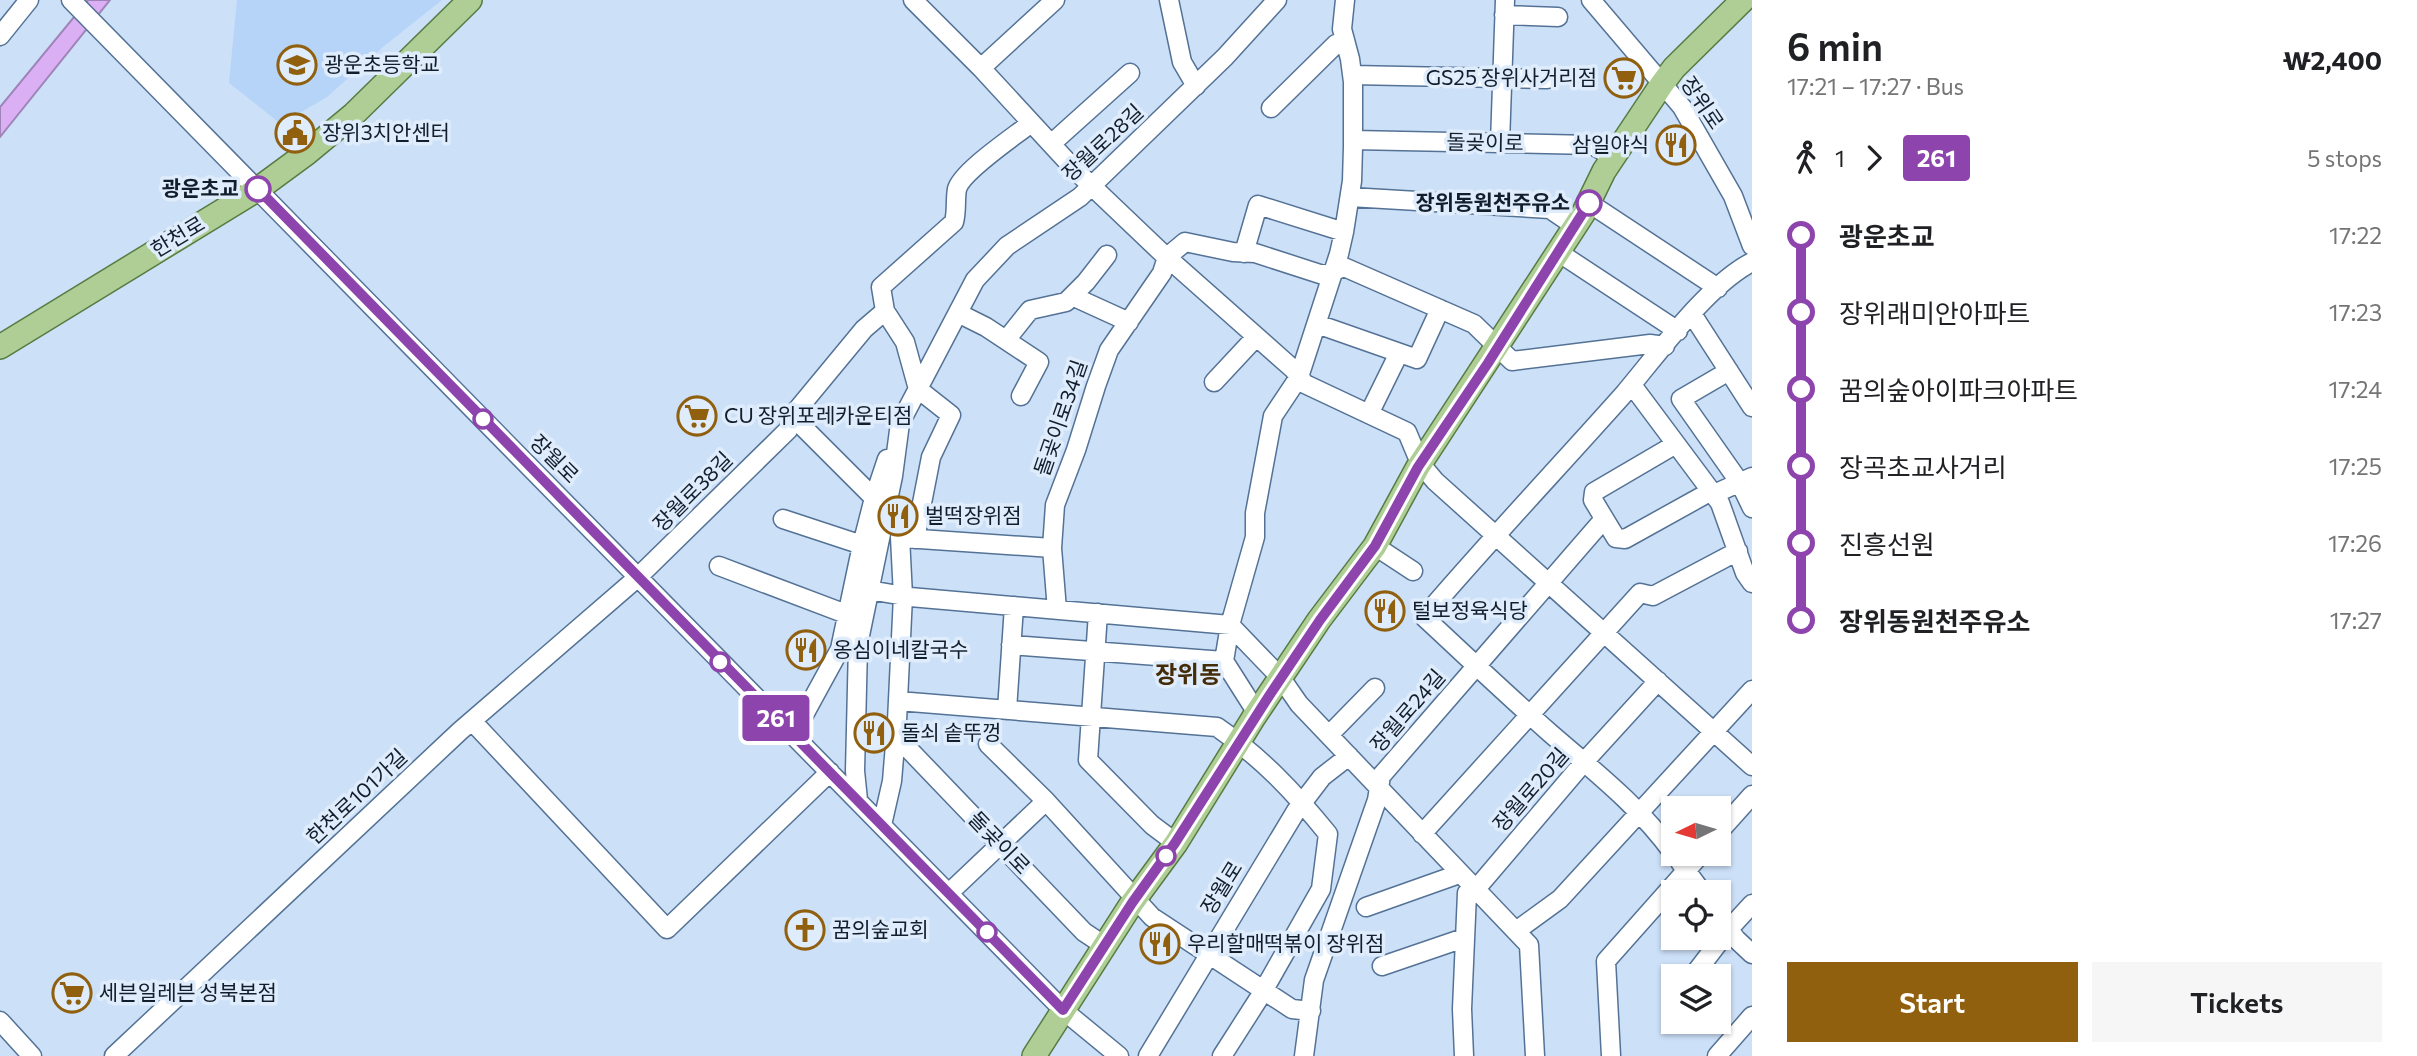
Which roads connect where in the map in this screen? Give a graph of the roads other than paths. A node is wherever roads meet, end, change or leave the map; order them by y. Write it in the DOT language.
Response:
graph roads {
  1 [pos="29,0"];
  2 [pos="71,0"];
  3 [pos="470,0"];
  4 [pos="913,0"];
  5 [pos="1169,0"];
  6 [pos="1278,0"];
  7 [pos="1345,0"];
  8 [pos="1591,0"];
  9 [pos="1743,0"];
  10 [pos="1050,2"];
  11 [pos="1505,8"];
  12 [pos="1558,17"];
  13 [pos="0,36"];
  14 [pos="1345,40"];
  15 [pos="981,68"];
  16 [pos="1130,73"];
  17 [pos="1352,75"];
  18 [pos="1502,78"];
  19 [pos="1547,79"];
  20 [pos="1662,84"];
  21 [pos="1196,86"];
  22 [pos="1271,108"];
  23 [pos="1031,123"];
  24 [pos="1353,140"];
  25 [pos="1500,143"];
  26 [pos="1051,144"];
  27 [pos="1614,157"];
  28 [pos="1092,185"];
  29 [pos="258,189"];
  30 [pos="1350,197"];
  31 [pos="1589,203"];
  32 [pos="1575,226"];
  33 [pos="1344,232"];
  34 [pos="1752,246"];
  35 [pos="1558,252"];
  36 [pos="1244,253"];
  37 [pos="1107,255"];
  38 [pos="1167,257"];
  39 [pos="1752,262"];
  40 [pos="1334,271"];
  41 [pos="1718,288"];
  42 [pos="1072,296"];
  43 [pos="1440,309"];
  44 [pos="885,311"];
  45 [pos="958,313"];
  46 [pos="1692,314"];
  47 [pos="1129,322"];
  48 [pos="1317,324"];
  49 [pos="1678,331"];
  50 [pos="1256,337"];
  51 [pos="1006,340"];
  52 [pos="1665,346"];
  53 [pos="0,348"];
  54 [pos="1497,348"];
  55 [pos="1399,353"];
  56 [pos="1729,371"];
  57 [pos="1299,377"];
  58 [pos="1214,382"];
  59 [pos="1632,385"];
  60 [pos="918,389"];
  61 [pos="1021,396"];
  62 [pos="1752,407"];
  63 [pos="1369,414"];
  64 [pos="794,418"];
  65 [pos="900,423"];
  66 [pos="1676,444"];
  67 [pos="1420,463"];
  68 [pos="1746,480"];
  69 [pos="1714,494"];
  70 [pos="874,498"];
  71 [pos="1752,508"];
  72 [pos="783,519"];
  73 [pos="1604,519"];
  74 [pos="881,534"];
  75 [pos="1496,535"];
  76 [pos="907,538"];
  77 [pos="862,545"];
  78 [pos="1375,546"];
  79 [pos="1052,548"];
  80 [pos="1738,551"];
  81 [pos="719,566"];
  82 [pos="1413,571"];
  83 [pos="637,578"];
  84 [pos="1548,582"];
  85 [pos="1752,583"];
  86 [pos="869,590"];
  87 [pos="904,596"];
  88 [pos="1014,607"];
  89 [pos="1057,610"];
  90 [pos="1098,613"];
  91 [pos="846,614"];
  92 [pos="1230,625"];
  93 [pos="1604,632"];
  94 [pos="1011,645"];
  95 [pos="1096,650"];
  96 [pos="1224,661"];
  97 [pos="1477,667"];
  98 [pos="1281,678"];
  99 [pos="1658,681"];
  100 [pos="1375,688"];
  101 [pos="1752,690"];
  102 [pos="898,701"];
  103 [pos="1007,710"];
  104 [pos="1257,713"];
  105 [pos="1531,715"];
  106 [pos="1092,717"];
  107 [pos="472,721"];
  108 [pos="1713,731"];
  109 [pos="793,735"];
  110 [pos="1329,735"];
  111 [pos="896,736"];
  112 [pos="1239,742"];
  113 [pos="988,744"];
  114 [pos="1349,756"];
  115 [pos="1584,762"];
  116 [pos="1752,766"];
  117 [pos="830,772"];
  118 [pos="1379,788"];
  119 [pos="1752,794"];
  120 [pos="859,800"];
  121 [pos="1045,801"];
  122 [pos="1303,803"];
  123 [pos="1639,812"];
  124 [pos="1731,819"];
  125 [pos="882,825"];
  126 [pos="1422,834"];
  127 [pos="1661,836"];
  128 [pos="1175,843"];
  129 [pos="1001,845"];
  130 [pos="1682,866"];
  131 [pos="1690,866"];
  132 [pos="1686,871"];
  133 [pos="1459,874"];
  134 [pos="1693,880"];
  135 [pos="1472,888"];
  136 [pos="1321,889"];
  137 [pos="949,893"];
  138 [pos="1136,898"];
  139 [pos="1341,899"];
  140 [pos="1752,904"];
  141 [pos="1366,906"];
  142 [pos="1731,918"];
  143 [pos="1731,930"];
  144 [pos="1516,931"];
  145 [pos="1464,938"];
  146 [pos="1104,946"];
  147 [pos="1209,954"];
  148 [pos="1752,954"];
  149 [pos="1382,967"];
  150 [pos="1264,989"];
  151 [pos="1063,1010"];
  152 [pos="1311,1011"];
  153 [pos="1752,1016"];
  154 [pos="0,1021"];
  155 [pos="32,1056"];
  156 [pos="114,1056"];
  157 [pos="1034,1056"];
  158 [pos="1119,1056"];
  159 [pos="1148,1056"];
  160 [pos="1222,1056"];
  161 [pos="1304,1056"];
  162 [pos="1464,1056"];
  163 [pos="1535,1056"];
  164 [pos="1611,1056"];
  165 [pos="1717,1056"];
  1 -- 13 [label="street"];
  2 -- 29 [label="street, 장월로"];
  3 -- 29 [label="main road, 한천로"];
  4 -- 15 [label="street"];
  5 -- 21 [label="street"];
  6 -- 21 [label="street, 장월로28길"];
  7 -- 14 [label="street"];
  8 -- 20 [label="street, 장위로"];
  9 -- 20 [label="main road"];
  10 -- 15 [label="street"];
  11 -- 12 [label="street"];
  11 -- 18 [label="street"];
  14 -- 17 [label="street"];
  14 -- 22 [label="street"];
  15 -- 23 [label="street"];
  16 -- 26 [label="street"];
  17 -- 18 [label="street"];
  17 -- 24 [label="street"];
  18 -- 19 [label="street"];
  18 -- 25 [label="street"];
  20 -- 27 [label="main road"];
  20 -- 34 [label="street, 장위로"];
  21 -- 28 [label="street, 장월로28길"];
  23 -- 26 [label="street"];
  23 -- 44 [label="street"];
  24 -- 25 [label="street, 돌곶이로"];
  24 -- 30 [label="street"];
  25 -- 27 [label="street, 돌곶이로"];
  26 -- 28 [label="street"];
  27 -- 31 [label="main road"];
  28 -- 38 [label="street"];
  28 -- 45 [label="street, 장월로28길"];
  29 -- 53 [label="main road, 한천로"];
  29 -- 83 [label="street, 장월로"];
  30 -- 32 [label="street"];
  30 -- 33 [label="street"];
  31 -- 32 [label="main road"];
  31 -- 41 [label="street"];
  32 -- 35 [label="main road"];
  33 -- 36 [label="street"];
  33 -- 40 [label="street"];
  35 -- 49 [label="street"];
  35 -- 54 [label="main road"];
  36 -- 38 [label="street"];
  36 -- 40 [label="street"];
  37 -- 42 [label="street"];
  38 -- 47 [label="street, 돌곶이로34길"];
  38 -- 50 [label="street"];
  39 -- 41 [label="street"];
  40 -- 43 [label="street"];
  40 -- 48 [label="street"];
  41 -- 46 [label="street"];
  42 -- 47 [label="street"];
  42 -- 51 [label="street"];
  43 -- 54 [label="street"];
  43 -- 55 [label="street"];
  44 -- 60 [label="street"];
  44 -- 64 [label="street, 장월로38길"];
  45 -- 51 [label="street"];
  45 -- 60 [label="street, 장월로28길"];
  46 -- 49 [label="street"];
  46 -- 56 [label="street"];
  47 -- 79 [label="street, 돌곶이로34길"];
  48 -- 55 [label="street"];
  48 -- 57 [label="street"];
  49 -- 52 [label="street"];
  50 -- 57 [label="street"];
  50 -- 58 [label="street"];
  51 -- 61 [label="street"];
  52 -- 54 [label="street"];
  52 -- 59 [label="street"];
  54 -- 67 [label="main road"];
  55 -- 63 [label="street"];
  56 -- 62 [label="street"];
  56 -- 68 [label="street"];
  57 -- 63 [label="street"];
  57 -- 92 [label="street"];
  59 -- 66 [label="street"];
  59 -- 75 [label="street"];
  60 -- 65 [label="street, 장월로28길"];
  60 -- 76 [label="street"];
  63 -- 67 [label="street"];
  64 -- 70 [label="street"];
  64 -- 83 [label="street, 장월로38길"];
  65 -- 70 [label="street"];
  65 -- 74 [label="street, 장월로28길"];
  66 -- 69 [label="street"];
  66 -- 73 [label="street"];
  67 -- 75 [label="street"];
  67 -- 78 [label="main road"];
  68 -- 69 [label="street"];
  68 -- 71 [label="street"];
  69 -- 73 [label="street"];
  69 -- 80 [label="street"];
  70 -- 77 [label="street"];
  72 -- 77 [label="street"];
  73 -- 84 [label="street, 장월로24길"];
  74 -- 76 [label="street"];
  74 -- 86 [label="street, 장월로28길"];
  75 -- 84 [label="street"];
  75 -- 97 [label="street"];
  76 -- 79 [label="street"];
  76 -- 87 [label="street"];
  77 -- 91 [label="street"];
  78 -- 82 [label="street"];
  78 -- 98 [label="main road"];
  79 -- 89 [label="street, 돌곶이로34길"];
  80 -- 85 [label="street"];
  80 -- 93 [label="street"];
  81 -- 91 [label="street"];
  83 -- 107 [label="street, 한천로101가길"];
  83 -- 109 [label="street, 장월로"];
  84 -- 93 [label="street"];
  84 -- 97 [label="street, 장월로24길"];
  86 -- 87 [label="street"];
  86 -- 120 [label="street, 장월로28길"];
  87 -- 88 [label="street"];
  87 -- 102 [label="street"];
  88 -- 89 [label="street"];
  88 -- 94 [label="street"];
  89 -- 90 [label="street"];
  90 -- 92 [label="street"];
  90 -- 95 [label="street"];
  91 -- 109 [label="street"];
  92 -- 96 [label="street"];
  92 -- 98 [label="street"];
  93 -- 99 [label="street"];
  93 -- 105 [label="street"];
  94 -- 95 [label="street"];
  94 -- 103 [label="street"];
  95 -- 96 [label="street"];
  95 -- 106 [label="street"];
  96 -- 104 [label="street"];
  97 -- 105 [label="street"];
  97 -- 118 [label="street, 장월로24길"];
  98 -- 104 [label="main road"];
  98 -- 110 [label="street"];
  99 -- 108 [label="street"];
  99 -- 115 [label="street, 장월로20길"];
  100 -- 110 [label="street"];
  101 -- 108 [label="street"];
  102 -- 103 [label="street"];
  102 -- 111 [label="street"];
  103 -- 106 [label="street"];
  104 -- 112 [label="main road"];
  105 -- 115 [label="street"];
  105 -- 126 [label="street"];
  106 -- 112 [label="street"];
  106 -- 128 [label="street"];
  107 -- 117 [label="street"];
  107 -- 156 [label="street, 한천로101가길"];
  108 -- 116 [label="street"];
  108 -- 123 [label="street"];
  109 -- 117 [label="street, 장월로"];
  110 -- 114 [label="street"];
  111 -- 125 [label="street"];
  111 -- 129 [label="street, 돌곶이로"];
  112 -- 122 [label="street"];
  112 -- 128 [label="main road"];
  113 -- 121 [label="street"];
  114 -- 118 [label="street"];
  114 -- 122 [label="street, 장월로"];
  115 -- 123 [label="street"];
  115 -- 135 [label="street, 장월로20길"];
  117 -- 120 [label="street, 장월로"];
  118 -- 126 [label="street"];
  118 -- 139 [label="street, 장월로24길"];
  119 -- 124 [label="street"];
  120 -- 125 [label="street, 장월로"];
  121 -- 129 [label="street"];
  121 -- 138 [label="street"];
  122 -- 136 [label="street"];
  122 -- 147 [label="street, 장월로"];
  123 -- 127 [label="street"];
  123 -- 144 [label="street"];
  125 -- 137 [label="street, 장월로"];
  126 -- 133 [label="street"];
  128 -- 138 [label="main road"];
  129 -- 137 [label="street"];
  129 -- 146 [label="street, 돌곶이로"];
  130 -- 132 [label="street"];
  131 -- 132 [label="street"];
  132 -- 134 [label="street"];
  132 -- 164 [label="street"];
  133 -- 135 [label="street"];
  133 -- 141 [label="street"];
  135 -- 144 [label="street"];
  135 -- 145 [label="street"];
  136 -- 139 [label="street"];
  136 -- 150 [label="street"];
  137 -- 151 [label="street, 장월로"];
  138 -- 146 [label="main road"];
  138 -- 147 [label="street"];
  139 -- 152 [label="street, 장월로24길"];
  140 -- 142 [label="street"];
  143 -- 148 [label="street"];
  144 -- 163 [label="street"];
  145 -- 149 [label="street"];
  145 -- 162 [label="street"];
  146 -- 151 [label="main road"];
  147 -- 150 [label="street"];
  147 -- 159 [label="street, 장월로"];
  150 -- 152 [label="street"];
  150 -- 160 [label="street"];
  151 -- 157 [label="main road"];
  151 -- 158 [label="street, 장월로"];
  152 -- 161 [label="street, 장월로24길"];
  153 -- 165 [label="street"];
  154 -- 155 [label="street"];
}
